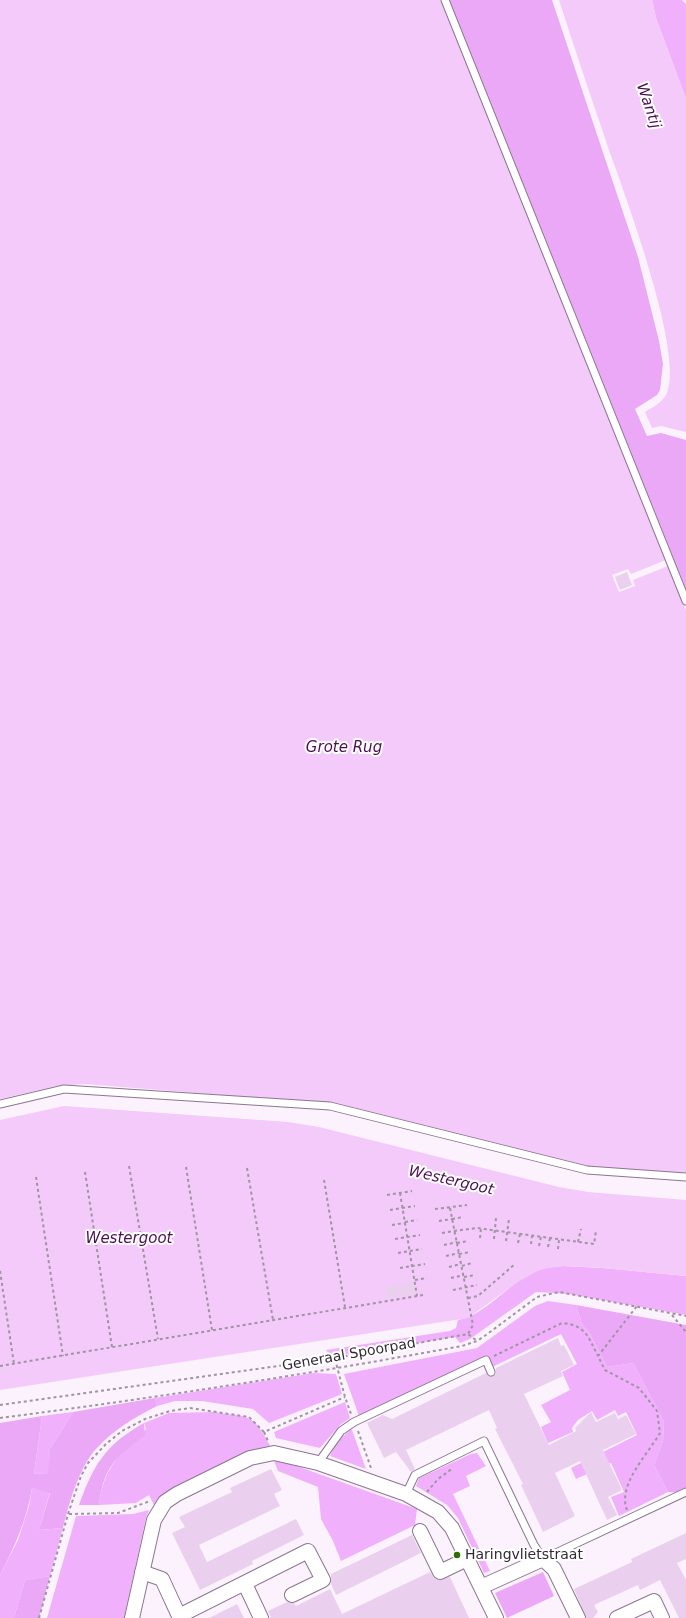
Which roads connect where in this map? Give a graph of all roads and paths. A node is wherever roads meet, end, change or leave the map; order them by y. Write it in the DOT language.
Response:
graph roads {
  1 [pos="445,0"];
  2 [pos="686,601"];
  3 [pos="0,1104"];
  4 [pos="129,1166"];
  5 [pos="186,1167"];
  6 [pos="248,1168"];
  7 [pos="85,1172"];
  8 [pos="36,1177"];
  9 [pos="686,1178"];
  10 [pos="324,1180"];
  11 [pos="412,1191"];
  12 [pos="400,1193"];
  13 [pos="387,1195"];
  14 [pos="467,1205"];
  15 [pos="415,1206"];
  16 [pos="402,1208"];
  17 [pos="435,1208"];
  18 [pos="450,1208"];
  19 [pos="390,1210"];
  20 [pos="463,1217"];
  21 [pos="496,1218"];
  22 [pos="452,1219"];
  23 [pos="510,1219"];
  24 [pos="417,1220"];
  25 [pos="439,1221"];
  26 [pos="405,1222"];
  27 [pos="392,1225"];
  28 [pos="481,1228"];
  29 [pos="581,1229"];
  30 [pos="495,1230"];
  31 [pos="454,1231"];
  32 [pos="596,1231"];
  33 [pos="508,1232"];
  34 [pos="442,1233"];
  35 [pos="520,1234"];
  36 [pos="420,1235"];
  37 [pos="532,1235"];
  38 [pos="407,1237"];
  39 [pos="541,1237"];
  40 [pos="480,1238"];
  41 [pos="550,1238"];
  42 [pos="395,1239"];
  43 [pos="494,1239"];
  44 [pos="560,1239"];
  45 [pos="468,1241"];
  46 [pos="506,1241"];
  47 [pos="457,1242"];
  48 [pos="578,1242"];
  49 [pos="518,1243"];
  50 [pos="531,1244"];
  51 [pos="444,1245"];
  52 [pos="540,1246"];
  53 [pos="548,1247"];
  54 [pos="558,1249"];
  55 [pos="422,1250"];
  56 [pos="410,1252"];
  57 [pos="470,1252"];
  58 [pos="398,1254"];
  59 [pos="459,1254"];
  60 [pos="446,1256"];
  61 [pos="472,1263"];
  62 [pos="425,1264"];
  63 [pos="515,1264"];
  64 [pos="461,1265"];
  65 [pos="412,1266"];
  66 [pos="449,1267"];
  67 [pos="400,1268"];
  68 [pos="0,1270"];
  69 [pos="475,1275"];
  70 [pos="464,1276"];
  71 [pos="427,1278"];
  72 [pos="451,1278"];
  73 [pos="414,1280"];
  74 [pos="477,1285"];
  75 [pos="466,1287"];
  76 [pos="453,1290"];
  77 [pos="423,1295"];
  78 [pos="417,1296"];
  79 [pos="468,1298"];
  80 [pos="636,1306"];
  81 [pos="345,1308"];
  82 [pos="672,1314"];
  83 [pos="686,1316"];
  84 [pos="273,1320"];
  85 [pos="213,1330"];
  86 [pos="686,1332"];
  87 [pos="468,1334"];
  88 [pos="158,1339"];
  89 [pos="477,1341"];
  90 [pos="112,1347"];
  91 [pos="63,1356"];
  92 [pos="598,1356"];
  93 [pos="335,1358"];
  94 [pos="486,1360"];
  95 [pos="14,1364"];
  96 [pos="0,1366"];
  97 [pos="337,1369"];
  98 [pos="491,1372"];
  99 [pos="344,1397"];
  100 [pos="0,1405"];
  101 [pos="0,1418"];
  102 [pos="318,1464"];
  103 [pos="454,1468"];
  104 [pos="686,1492"];
  105 [pos="406,1494"];
  106 [pos="165,1502"];
  107 [pos="422,1502"];
  108 [pos="68,1514"];
  109 [pos="631,1518"];
  110 [pos="420,1531"];
  111 [pos="467,1559"];
  112 [pos="543,1559"];
  113 [pos="142,1572"];
  114 [pos="245,1584"];
  115 [pos="481,1587"];
  116 [pos="292,1595"];
  117 [pos="624,1617"];
  118 [pos="39,1618"];
  119 [pos="132,1618"];
  120 [pos="261,1618"];
  121 [pos="496,1618"];
  122 [pos="578,1618"];
  123 [pos="662,1618"];
  1 -- 2 [label="lane"];
  3 -- 9 [label="lane"];
  4 -- 88 [label="path"];
  5 -- 85 [label="path"];
  6 -- 84 [label="path"];
  7 -- 90 [label="path"];
  8 -- 91 [label="path"];
  10 -- 81 [label="path"];
  11 -- 12 [label="path"];
  12 -- 13 [label="path"];
  12 -- 16 [label="path"];
  14 -- 18 [label="path"];
  15 -- 16 [label="path"];
  16 -- 19 [label="path"];
  16 -- 26 [label="path"];
  17 -- 18 [label="path"];
  18 -- 22 [label="path"];
  20 -- 22 [label="path"];
  21 -- 30 [label="path"];
  22 -- 25 [label="path"];
  22 -- 31 [label="path"];
  23 -- 33 [label="path"];
  24 -- 26 [label="path"];
  26 -- 27 [label="path"];
  26 -- 38 [label="path"];
  28 -- 30 [label="path"];
  28 -- 31 [label="path"];
  28 -- 40 [label="path"];
  29 -- 48 [label="path"];
  30 -- 33 [label="path"];
  30 -- 43 [label="path"];
  31 -- 34 [label="path"];
  31 -- 47 [label="path"];
  32 -- 48 [label="path"];
  33 -- 35 [label="path"];
  33 -- 46 [label="path"];
  35 -- 37 [label="path"];
  35 -- 49 [label="path"];
  36 -- 38 [label="path"];
  37 -- 39 [label="path"];
  37 -- 50 [label="path"];
  38 -- 42 [label="path"];
  38 -- 56 [label="path"];
  39 -- 41 [label="path"];
  39 -- 52 [label="path"];
  41 -- 44 [label="path"];
  41 -- 53 [label="path"];
  44 -- 48 [label="path"];
  44 -- 54 [label="path"];
  45 -- 47 [label="path"];
  47 -- 51 [label="path"];
  47 -- 59 [label="path"];
  55 -- 56 [label="path"];
  56 -- 58 [label="path"];
  56 -- 65 [label="path"];
  57 -- 59 [label="path"];
  59 -- 60 [label="path"];
  59 -- 64 [label="path"];
  61 -- 64 [label="path"];
  62 -- 65 [label="path"];
  63 -- 79 [label="path"];
  64 -- 66 [label="path"];
  64 -- 70 [label="path"];
  65 -- 67 [label="path"];
  65 -- 73 [label="path"];
  68 -- 95 [label="path"];
  69 -- 70 [label="path"];
  70 -- 72 [label="path"];
  70 -- 75 [label="path"];
  71 -- 73 [label="path"];
  73 -- 78 [label="path"];
  74 -- 75 [label="path"];
  75 -- 76 [label="path"];
  75 -- 79 [label="path"];
  77 -- 78 [label="path"];
  78 -- 81 [label="path"];
  79 -- 87 [label="path"];
  80 -- 82 [label="path, Generaal Spoorpad"];
  80 -- 89 [label="path, Generaal Spoorpad"];
  80 -- 92 [label="path"];
  81 -- 84 [label="path"];
  82 -- 83 [label="path, Generaal Spoorpad"];
  82 -- 86 [label="path"];
  84 -- 85 [label="path"];
  85 -- 88 [label="path"];
  87 -- 89 [label="path"];
  87 -- 93 [label="path"];
  88 -- 90 [label="path"];
  89 -- 97 [label="path, Generaal Spoorpad"];
  90 -- 91 [label="path"];
  91 -- 95 [label="path"];
  92 -- 94 [label="path"];
  92 -- 109 [label="path"];
  93 -- 97 [label="path"];
  93 -- 100 [label="path"];
  94 -- 98 [label="lane"];
  94 -- 102 [label="lane"];
  95 -- 96 [label="path"];
  97 -- 101 [label="path, Generaal Spoorpad"];
  99 -- 108 [label="path"];
  102 -- 105 [label="street"];
  102 -- 106 [label="street"];
  103 -- 107 [label="path"];
  104 -- 109 [label="lane"];
  105 -- 107 [label="street"];
  105 -- 112 [label="lane"];
  106 -- 108 [label="path"];
  106 -- 113 [label="street"];
  107 -- 111 [label="street"];
  108 -- 118 [label="path"];
  109 -- 112 [label="lane"];
  110 -- 111 [label="street"];
  111 -- 115 [label="street"];
  112 -- 115 [label="street"];
  112 -- 122 [label="street"];
  113 -- 114 [label="street"];
  113 -- 119 [label="street"];
  114 -- 116 [label="street"];
  114 -- 120 [label="street"];
  115 -- 121 [label="street"];
  117 -- 123 [label="street"];
}
